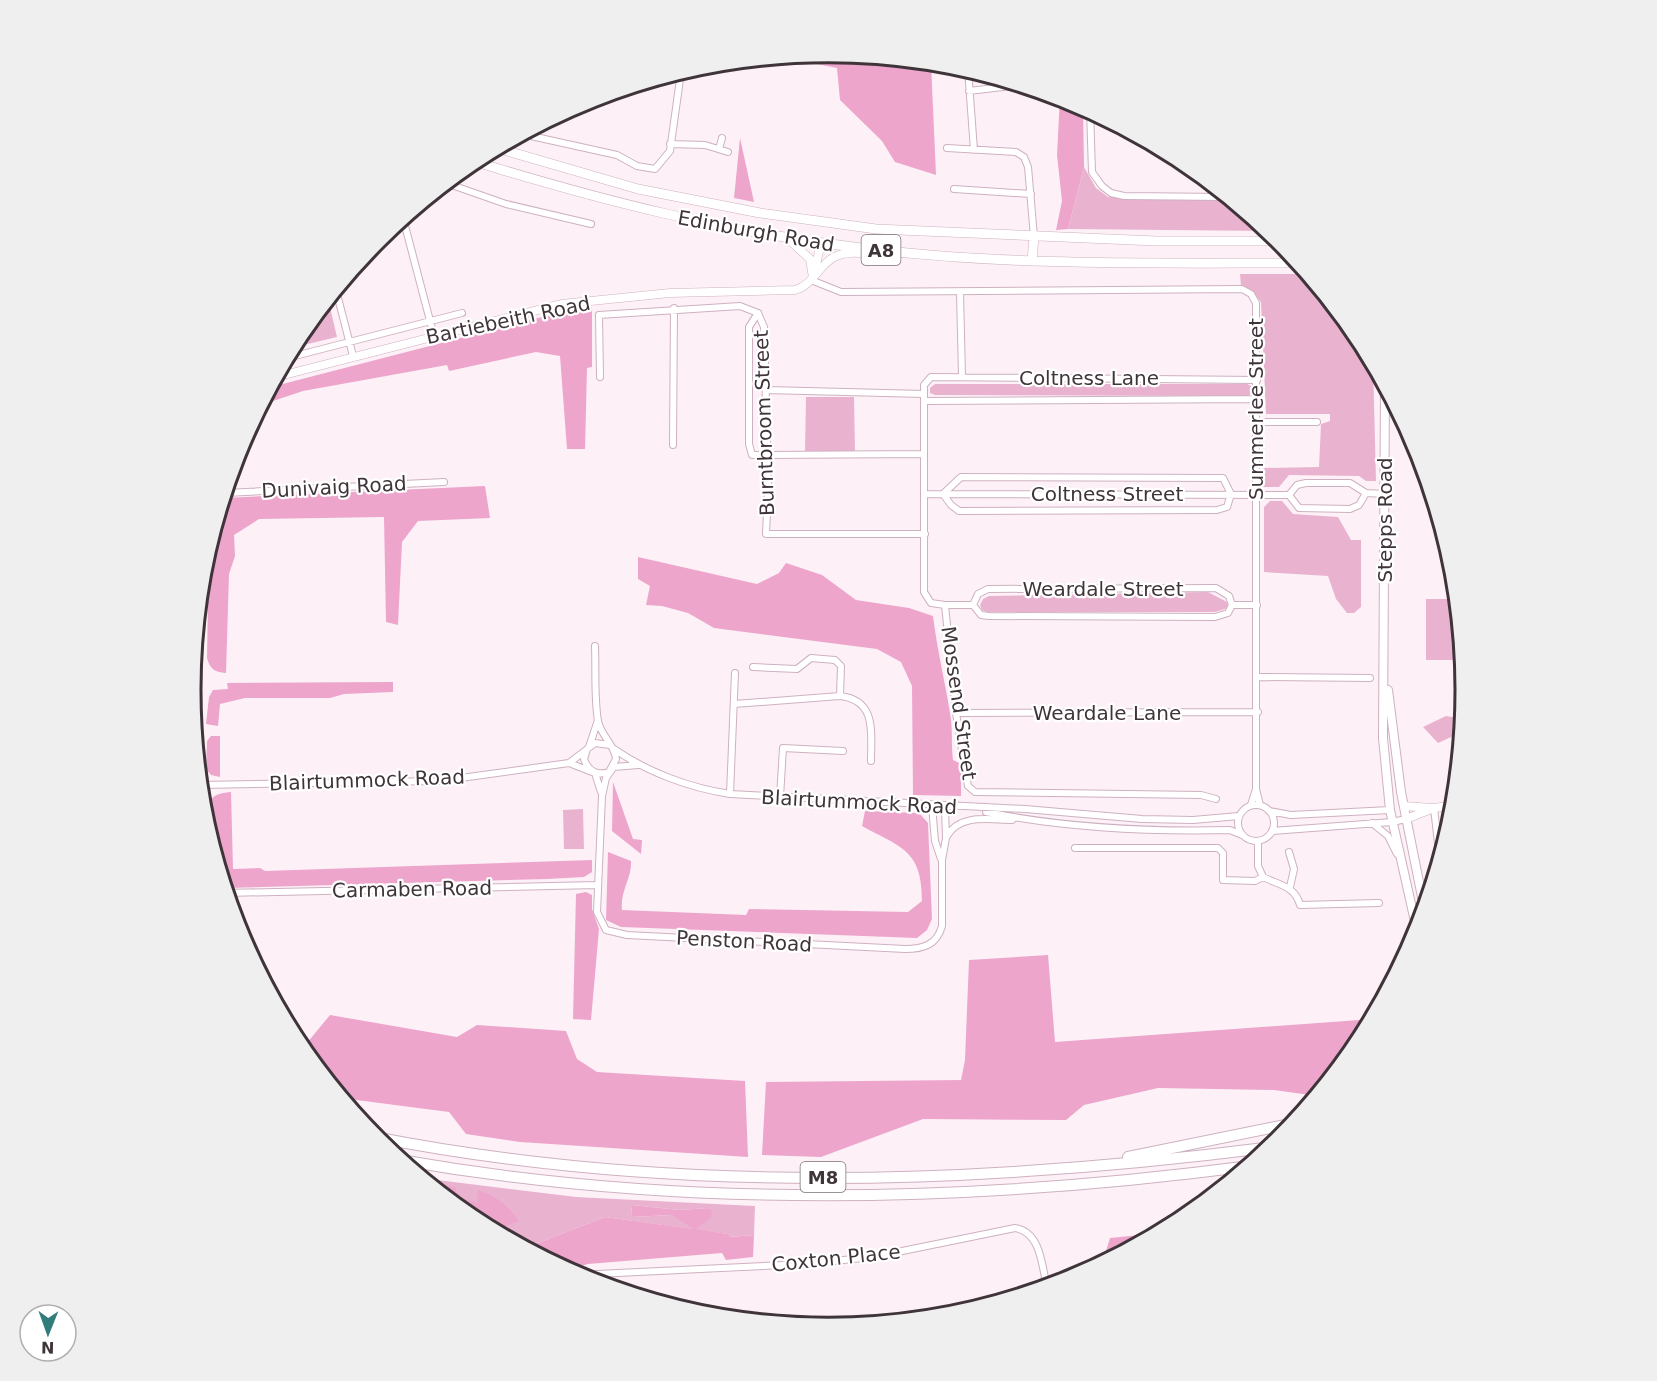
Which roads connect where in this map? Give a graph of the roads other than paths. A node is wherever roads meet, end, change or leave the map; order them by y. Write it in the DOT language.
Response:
graph roads {
  1 [pos="968,79"];
  2 [pos="680,81"];
  3 [pos="1001,87"];
  4 [pos="969,91"];
  5 [pos="1090,121"];
  6 [pos="534,137"];
  7 [pos="722,138"];
  8 [pos="670,144"];
  9 [pos="947,148"];
  10 [pos="719,150"];
  11 [pos="974,150"];
  12 [pos="508,151"];
  13 [pos="728,152"];
  14 [pos="486,165"];
  15 [pos="456,186"];
  16 [pos="954,189"];
  17 [pos="1031,194"];
  18 [pos="1215,197"];
  19 [pos="826,223"];
  20 [pos="591,224"];
  21 [pos="405,228"];
  22 [pos="1034,237"];
  23 [pos="787,238"];
  24 [pos="1265,241"];
  25 [pos="821,243"];
  26 [pos="901,252"];
  27 [pos="1032,261"];
  28 [pos="1287,263"];
  29 [pos="812,279"];
  30 [pos="960,292"];
  31 [pos="338,300"];
  32 [pos="674,308"];
  33 [pos="462,313"];
  34 [pos="758,313"];
  35 [pos="430,321"];
  36 [pos="434,336"];
  37 [pos="349,342"];
  38 [pos="300,354"];
  39 [pos="354,356"];
  40 [pos="287,374"];
  41 [pos="600,377"];
  42 [pos="962,377"];
  43 [pos="1257,380"];
  44 [pos="924,385"];
  45 [pos="766,390"];
  46 [pos="924,397"];
  47 [pos="1257,399"];
  48 [pos="1385,402"];
  49 [pos="1257,422"];
  50 [pos="1317,422"];
  51 [pos="673,445"];
  52 [pos="924,454"];
  53 [pos="767,457"];
  54 [pos="444,482"];
  55 [pos="233,493"];
  56 [pos="925,494"];
  57 [pos="943,494"];
  58 [pos="1231,494"];
  59 [pos="1256,494"];
  60 [pos="1366,494"];
  61 [pos="1386,494"];
  62 [pos="1289,495"];
  63 [pos="925,534"];
  64 [pos="1232,604"];
  65 [pos="945,605"];
  66 [pos="973,605"];
  67 [pos="1257,605"];
  68 [pos="595,646"];
  69 [pos="1384,654"];
  70 [pos="753,667"];
  71 [pos="735,673"];
  72 [pos="1258,677"];
  73 [pos="1370,678"];
  74 [pos="840,696"];
  75 [pos="734,704"];
  76 [pos="1258,712"];
  77 [pos="956,713"];
  78 [pos="598,720"];
  79 [pos="612,747"];
  80 [pos="587,748"];
  81 [pos="843,751"];
  82 [pos="871,761"];
  83 [pos="569,763"];
  84 [pos="613,767"];
  85 [pos="644,767"];
  86 [pos="593,772"];
  87 [pos="208,785"];
  88 [pos="1256,789"];
  89 [pos="730,794"];
  90 [pos="602,796"];
  91 [pos="780,797"];
  92 [pos="1216,799"];
  93 [pos="1251,805"];
  94 [pos="1260,805"];
  95 [pos="932,806"];
  96 [pos="1404,806"];
  97 [pos="1445,806"];
  98 [pos="945,807"];
  99 [pos="970,808"];
  100 [pos="1434,808"];
  101 [pos="1389,810"];
  102 [pos="1269,811"];
  103 [pos="1239,816"];
  104 [pos="1406,819"];
  105 [pos="1024,820"];
  106 [pos="1392,822"];
  107 [pos="1371,823"];
  108 [pos="1272,831"];
  109 [pos="1242,834"];
  110 [pos="946,838"];
  111 [pos="1258,841"];
  112 [pos="1438,841"];
  113 [pos="1075,848"];
  114 [pos="1289,852"];
  115 [pos="1398,857"];
  116 [pos="942,860"];
  117 [pos="1263,877"];
  118 [pos="597,885"];
  119 [pos="1290,887"];
  120 [pos="234,893"];
  121 [pos="1422,896"];
  122 [pos="1379,903"];
  123 [pos="1413,917"];
  124 [pos="1279,1126"];
  125 [pos="392,1141"];
  126 [pos="1256,1149"];
  127 [pos="416,1163"];
  128 [pos="1235,1168"];
  129 [pos="1065,1170"];
  130 [pos="598,1274"];
  131 [pos="1045,1279"];
  1 -- 4 [label="street"];
  2 -- 8 [label="street"];
  3 -- 4 [label="street"];
  4 -- 11 [label="street"];
  5 -- 18 [label="street"];
  6 -- 8 [label="street"];
  7 -- 10 [label="street"];
  8 -- 10 [label="street"];
  9 -- 11 [label="street"];
  10 -- 13 [label="street"];
  11 -- 17 [label="street"];
  12 -- 19 [label="main road, Edinburgh Road / A8"];
  14 -- 23 [label="main road, Edinburgh Road / A8"];
  15 -- 20 [label="street"];
  16 -- 17 [label="street"];
  17 -- 22 [label="street"];
  19 -- 22 [label="main road, Edinburgh Road / A8"];
  19 -- 25 [label="main road"];
  21 -- 35 [label="street"];
  22 -- 24 [label="main road, Edinburgh Road / A8"];
  22 -- 27 [label="main road"];
  23 -- 25 [label="main road, Edinburgh Road / A8"];
  23 -- 29 [label="street"];
  25 -- 26 [label="main road, Edinburgh Road / A8"];
  25 -- 29 [label="street"];
  26 -- 27 [label="main road, Edinburgh Road / A8"];
  26 -- 29 [label="street"];
  27 -- 28 [label="main road, Edinburgh Road / A8"];
  29 -- 30 [label="street, Summerlee Street"];
  29 -- 36 [label="street, Bartiebeith Road"];
  30 -- 42 [label="street"];
  30 -- 43 [label="street, Summerlee Street"];
  31 -- 37 [label="street"];
  32 -- 34 [label="street"];
  32 -- 41 [label="street"];
  32 -- 51 [label="street"];
  33 -- 35 [label="street, Bartiebeith Road"];
  34 -- 45 [label="street, Burntbroom Street"];
  34 -- 53 [label="street, Burntbroom Street"];
  35 -- 36 [label="street"];
  35 -- 37 [label="street, Bartiebeith Road"];
  36 -- 39 [label="street, Bartiebeith Road"];
  37 -- 38 [label="street, Bartiebeith Road"];
  37 -- 39 [label="street"];
  39 -- 40 [label="street, Bartiebeith Road"];
  42 -- 43 [label="street, Coltness Lane"];
  42 -- 44 [label="street, Coltness Lane"];
  43 -- 47 [label="street, Summerlee Street"];
  44 -- 46 [label="street, Mossend Street"];
  45 -- 46 [label="street, Coltness Lane"];
  45 -- 53 [label="street, Burntbroom Street"];
  46 -- 47 [label="street, Coltness Lane"];
  46 -- 52 [label="street, Mossend Street"];
  47 -- 49 [label="street, Summerlee Street"];
  48 -- 61 [label="main road, Stepps Road"];
  49 -- 50 [label="street"];
  49 -- 59 [label="street, Summerlee Street"];
  52 -- 53 [label="street"];
  52 -- 56 [label="street, Mossend Street"];
  53 -- 63 [label="street, Burntbroom Street"];
  54 -- 55 [label="street, Dunivaig Road"];
  56 -- 57 [label="street, Coltness Street"];
  56 -- 63 [label="street, Mossend Street"];
  57 -- 58 [label="street, Coltness Street"];
  57 -- 58 [label="street"];
  57 -- 58 [label="street"];
  58 -- 59 [label="street, Coltness Street"];
  59 -- 62 [label="street, Coltness Street"];
  59 -- 67 [label="street, Summerlee Street"];
  60 -- 61 [label="street, Coltness Street"];
  60 -- 62 [label="street, Coltness Street"];
  60 -- 62 [label="street, Coltness Street"];
  61 -- 69 [label="main road, Stepps Road"];
  63 -- 65 [label="street, Mossend Street"];
  64 -- 66 [label="street, Weardale Street"];
  64 -- 66 [label="street, Weardale Street"];
  64 -- 67 [label="street"];
  65 -- 66 [label="street, Weardale Street"];
  65 -- 77 [label="street, Mossend Street"];
  67 -- 72 [label="street, Summerlee Street"];
  68 -- 78 [label="street"];
  69 -- 96 [label="main road, Stepps Road"];
  69 -- 101 [label="main road, Stepps Road"];
  70 -- 74 [label="street"];
  71 -- 75 [label="street"];
  72 -- 73 [label="street"];
  72 -- 76 [label="street, Summerlee Street"];
  74 -- 75 [label="street"];
  74 -- 82 [label="street"];
  75 -- 89 [label="street"];
  76 -- 77 [label="street, Weardale Lane"];
  76 -- 88 [label="street, Summerlee Street"];
  77 -- 92 [label="street, Mossend Street"];
  78 -- 79 [label="street"];
  78 -- 80 [label="street"];
  79 -- 80 [label="street"];
  79 -- 84 [label="street"];
  79 -- 85 [label="street, Blairtummock Road"];
  80 -- 83 [label="street, Blairtummock Road"];
  80 -- 86 [label="street"];
  81 -- 91 [label="street"];
  83 -- 86 [label="street, Blairtummock Road"];
  83 -- 87 [label="street, Blairtummock Road"];
  84 -- 85 [label="street, Blairtummock Road"];
  84 -- 86 [label="street"];
  84 -- 90 [label="street"];
  85 -- 89 [label="street, Blairtummock Road"];
  86 -- 90 [label="street"];
  88 -- 93 [label="street"];
  88 -- 94 [label="street"];
  89 -- 91 [label="street, Blairtummock Road"];
  90 -- 118 [label="street, Penston Road"];
  91 -- 95 [label="street, Blairtummock Road"];
  93 -- 94 [label="street"];
  93 -- 103 [label="street"];
  94 -- 102 [label="street"];
  95 -- 98 [label="street, Blairtummock Road"];
  95 -- 116 [label="street, Penston Road"];
  96 -- 100 [label="street"];
  96 -- 101 [label="main road"];
  96 -- 104 [label="main road, Stepps Road"];
  97 -- 100 [label="street"];
  98 -- 99 [label="street, Blairtummock Road"];
  98 -- 110 [label="street, Penston Road"];
  99 -- 103 [label="street, Blairtummock Road"];
  99 -- 105 [label="street, Blairtummock Road"];
  100 -- 104 [label="street"];
  100 -- 112 [label="street"];
  101 -- 102 [label="street"];
  101 -- 106 [label="main road, Stepps Road"];
  102 -- 108 [label="street"];
  103 -- 109 [label="street"];
  104 -- 106 [label="street"];
  104 -- 121 [label="main road, Stepps Road"];
  105 -- 109 [label="street, Blairtummock Road"];
  105 -- 110 [label="street"];
  106 -- 107 [label="street"];
  106 -- 115 [label="main road, Stepps Road"];
  107 -- 108 [label="street"];
  107 -- 115 [label="street"];
  108 -- 111 [label="street"];
  109 -- 111 [label="street"];
  110 -- 116 [label="street, Penston Road"];
  111 -- 117 [label="street"];
  113 -- 117 [label="street"];
  114 -- 119 [label="street"];
  115 -- 123 [label="main road, Stepps Road"];
  116 -- 118 [label="street, Penston Road"];
  117 -- 119 [label="street"];
  118 -- 120 [label="street, Carmaben Road"];
  119 -- 122 [label="street"];
  124 -- 129 [label="highway"];
  125 -- 129 [label="highway, M8"];
  126 -- 129 [label="highway, M8"];
  127 -- 128 [label="highway, M8"];
  130 -- 131 [label="street, Coxton Place"];
}
